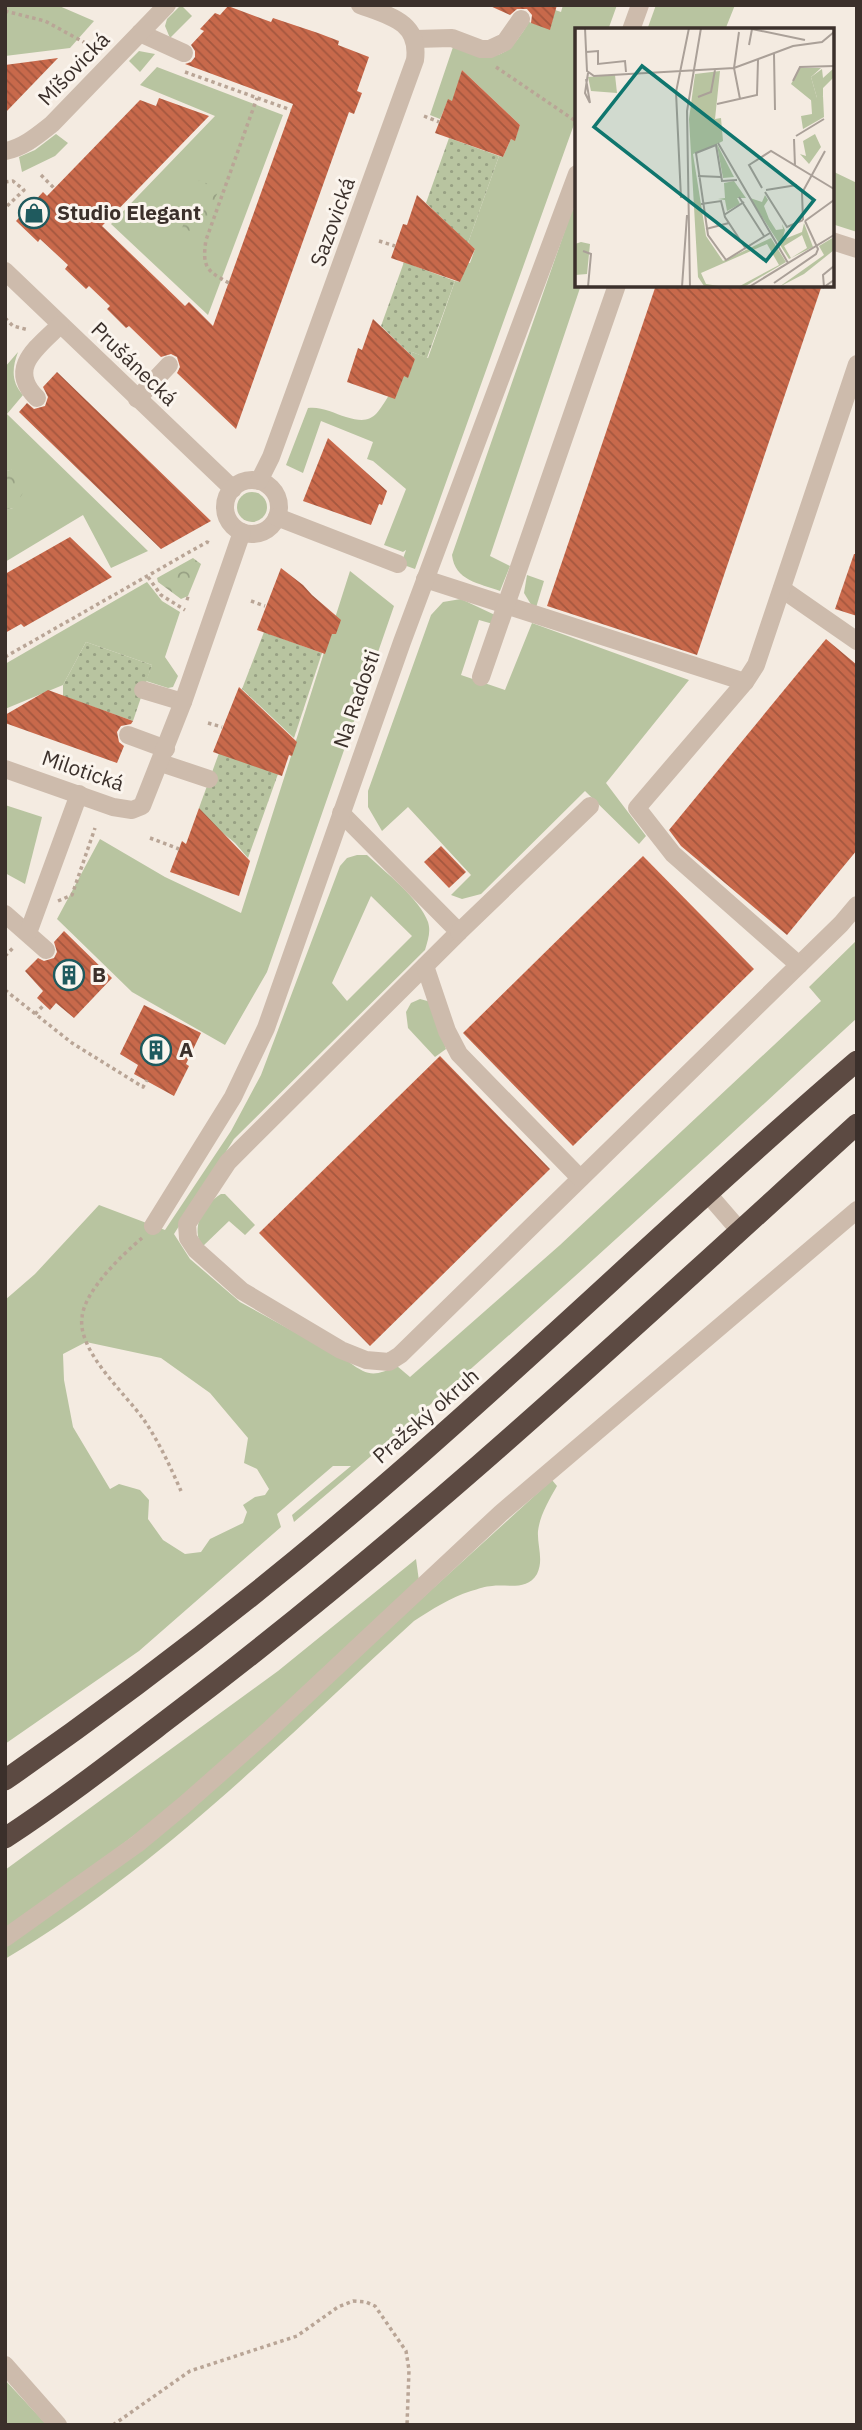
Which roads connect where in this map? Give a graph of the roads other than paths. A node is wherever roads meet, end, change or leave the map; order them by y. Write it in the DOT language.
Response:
graph roads {
  1 [pos="167,5"];
  2 [pos="360,5"];
  3 [pos="640,5"];
  4 [pos="520,19"];
  5 [pos="632,28"];
  6 [pos="140,33"];
  7 [pos="415,39"];
  8 [pos="182,61"];
  9 [pos="5,151"];
  10 [pos="575,179"];
  11 [pos="834,242"];
  12 [pos="857,249"];
  13 [pos="5,271"];
  14 [pos="616,287"];
  15 [pos="60,325"];
  16 [pos="857,364"];
  17 [pos="169,365"];
  18 [pos="37,398"];
  19 [pos="137,399"];
  20 [pos="259,481"];
  21 [pos="233,489"];
  22 [pos="277,517"];
  23 [pos="242,532"];
  24 [pos="398,564"];
  25 [pos="425,579"];
  26 [pos="782,589"];
  27 [pos="507,604"];
  28 [pos="857,640"];
  29 [pos="481,677"];
  30 [pos="745,682"];
  31 [pos="143,690"];
  32 [pos="183,702"];
  33 [pos="128,735"];
  34 [pos="163,756"];
  35 [pos="5,769"];
  36 [pos="209,779"];
  37 [pos="79,794"];
  38 [pos="590,806"];
  39 [pos="341,813"];
  40 [pos="857,905"];
  41 [pos="5,914"];
  42 [pos="458,932"];
  43 [pos="28,933"];
  44 [pos="46,950"];
  45 [pos="799,965"];
  46 [pos="425,966"];
  47 [pos="857,1055"];
  48 [pos="857,1062"];
  49 [pos="822,1091"];
  50 [pos="857,1124"];
  51 [pos="580,1178"];
  52 [pos="708,1194"];
  53 [pos="857,1210"];
  54 [pos="153,1226"];
  55 [pos="740,1231"];
  56 [pos="5,1780"];
  57 [pos="5,1838"];
  58 [pos="5,1938"];
  59 [pos="5,2365"];
  60 [pos="52,2419"];
  1 -- 6 [label="street, Míšovická"];
  2 -- 7 [label="street"];
  3 -- 5 [label="street"];
  4 -- 7 [label="street"];
  6 -- 8 [label="street"];
  6 -- 9 [label="street, Míšovická"];
  7 -- 20 [label="street, Sazovická"];
  10 -- 25 [label="street, Na Radosti"];
  11 -- 12 [label="street"];
  13 -- 15 [label="street, Prušánecká"];
  14 -- 27 [label="street"];
  15 -- 18 [label="street"];
  15 -- 19 [label="street, Prušánecká"];
  16 -- 26 [label="street"];
  17 -- 19 [label="street"];
  19 -- 21 [label="street, Prušánecká"];
  20 -- 21 [label="street"];
  20 -- 22 [label="street"];
  21 -- 23 [label="street"];
  22 -- 23 [label="street"];
  22 -- 24 [label="street"];
  23 -- 32 [label="street"];
  25 -- 27 [label="street"];
  25 -- 39 [label="street, Na Radosti"];
  26 -- 28 [label="street"];
  26 -- 30 [label="street"];
  27 -- 29 [label="street"];
  27 -- 30 [label="street"];
  30 -- 45 [label="street"];
  31 -- 32 [label="street"];
  32 -- 34 [label="street"];
  33 -- 34 [label="street"];
  34 -- 36 [label="street"];
  34 -- 37 [label="street, Milotická"];
  35 -- 37 [label="street, Milotická"];
  37 -- 43 [label="street"];
  38 -- 42 [label="street"];
  39 -- 42 [label="street"];
  39 -- 54 [label="street, Na Radosti"];
  40 -- 45 [label="street"];
  41 -- 43 [label="street"];
  42 -- 46 [label="street"];
  43 -- 44 [label="street"];
  45 -- 51 [label="street"];
  46 -- 51 [label="street"];
  46 -- 51 [label="street"];
  47 -- 49 [label="highway"];
  48 -- 49 [label="highway, Pražský okruh"];
  49 -- 52 [label="highway, Pražský okruh"];
  50 -- 55 [label="highway"];
  52 -- 55 [label="street"];
  52 -- 56 [label="highway, Pražský okruh"];
  53 -- 58 [label="street"];
  55 -- 57 [label="highway"];
  59 -- 60 [label="street"];
}
